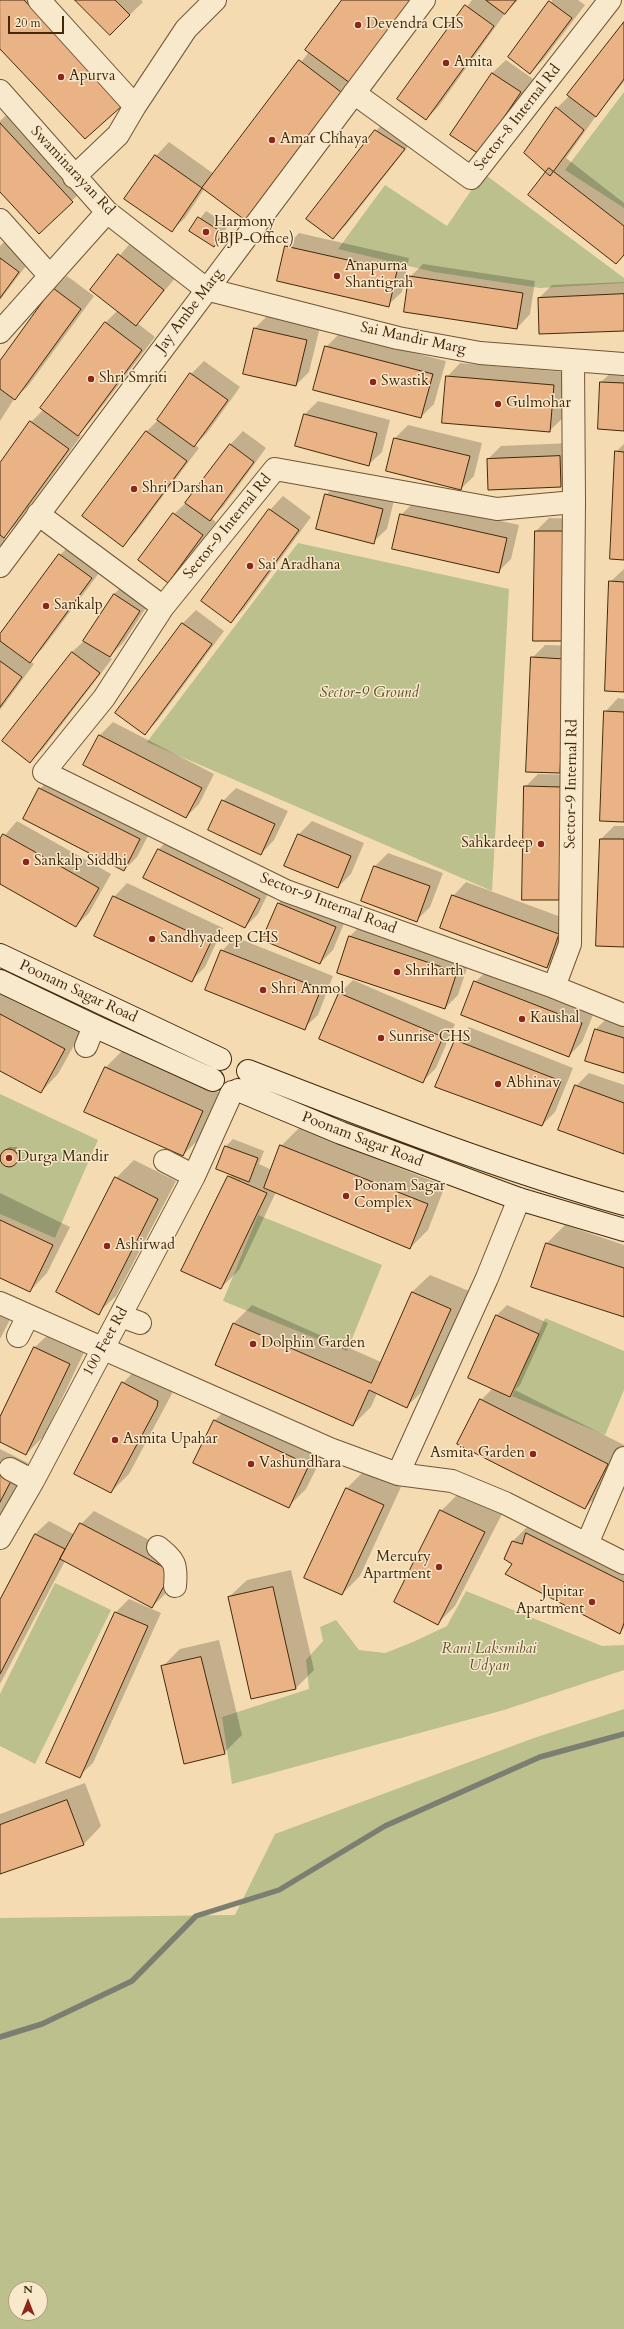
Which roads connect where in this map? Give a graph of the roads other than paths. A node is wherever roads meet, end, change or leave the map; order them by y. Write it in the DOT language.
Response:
graph roads {
  1 [pos="39,0"];
  2 [pos="215,0"];
  3 [pos="424,0"];
  4 [pos="610,0"];
  5 [pos="0,92"];
  6 [pos="354,93"];
  7 [pos="135,106"];
  8 [pos="74,177"];
  9 [pos="107,212"];
  10 [pos="0,220"];
  11 [pos="49,275"];
  12 [pos="206,289"];
  13 [pos="0,332"];
  14 [pos="573,362"];
  15 [pos="624,364"];
  16 [pos="574,502"];
  17 [pos="38,514"];
  18 [pos="0,566"];
  19 [pos="163,607"];
  20 [pos="0,955"];
  21 [pos="0,981"];
  22 [pos="554,987"];
  23 [pos="624,1015"];
  24 [pos="220,1059"];
  25 [pos="248,1071"];
  26 [pos="213,1080"];
  27 [pos="235,1091"];
  28 [pos="165,1161"];
  29 [pos="194,1176"];
  30 [pos="519,1199"];
  31 [pos="624,1204"];
  32 [pos="624,1230"];
  33 [pos="0,1303"];
  34 [pos="28,1316"];
  35 [pos="18,1336"];
  36 [pos="102,1347"];
  37 [pos="624,1458"];
  38 [pos="10,1469"];
  39 [pos="398,1474"];
  40 [pos="33,1481"];
  41 [pos="0,1538"];
  42 [pos="587,1544"];
  43 [pos="158,1547"];
  44 [pos="624,1564"];
  45 [pos="175,1586"];
  1 -- 7 [label="street"];
  2 -- 7 [label="street"];
  3 -- 6 [label="street, Jay Ambe Marg"];
  4 -- 6 [label="street, Sector-8 Internal Rd"];
  5 -- 8 [label="street, Swaminarayan Rd"];
  6 -- 12 [label="street, Jay Ambe Marg"];
  7 -- 8 [label="street"];
  8 -- 9 [label="street, Swaminarayan Rd"];
  9 -- 11 [label="street"];
  9 -- 12 [label="street, Swaminarayan Rd"];
  10 -- 11 [label="street"];
  11 -- 13 [label="street"];
  12 -- 14 [label="street, Sai Mandir Marg"];
  12 -- 17 [label="street, Jay Ambe Marg"];
  14 -- 15 [label="street, Sai Mandir Marg"];
  14 -- 16 [label="street, Sector-9 Internal Rd"];
  16 -- 19 [label="street, Sector-9 Internal Rd"];
  16 -- 22 [label="street, Sector-9 Internal Rd"];
  17 -- 18 [label="street, Jay Ambe Marg"];
  17 -- 19 [label="street"];
  19 -- 22 [label="street, Sector-9 Internal Road"];
  20 -- 24 [label="street, Poonam Sagar Road"];
  21 -- 26 [label="street, Poonam Sagar Road"];
  22 -- 23 [label="street"];
  24 -- 25 [label="street"];
  24 -- 26 [label="street"];
  25 -- 27 [label="street"];
  25 -- 31 [label="street, Poonam Sagar Road"];
  26 -- 27 [label="street"];
  27 -- 29 [label="street, 100 Feet Rd"];
  27 -- 30 [label="street, Poonam Sagar Road"];
  28 -- 29 [label="street"];
  29 -- 36 [label="street, 100 Feet Rd"];
  30 -- 32 [label="street, Poonam Sagar Road"];
  30 -- 39 [label="street"];
  33 -- 34 [label="street"];
  34 -- 35 [label="street"];
  34 -- 36 [label="street"];
  36 -- 39 [label="street"];
  36 -- 40 [label="street, 100 Feet Rd"];
  37 -- 42 [label="street"];
  38 -- 40 [label="street"];
  39 -- 42 [label="street"];
  40 -- 41 [label="street, 100 Feet Rd"];
  42 -- 44 [label="street"];
  43 -- 45 [label="street"];
}
